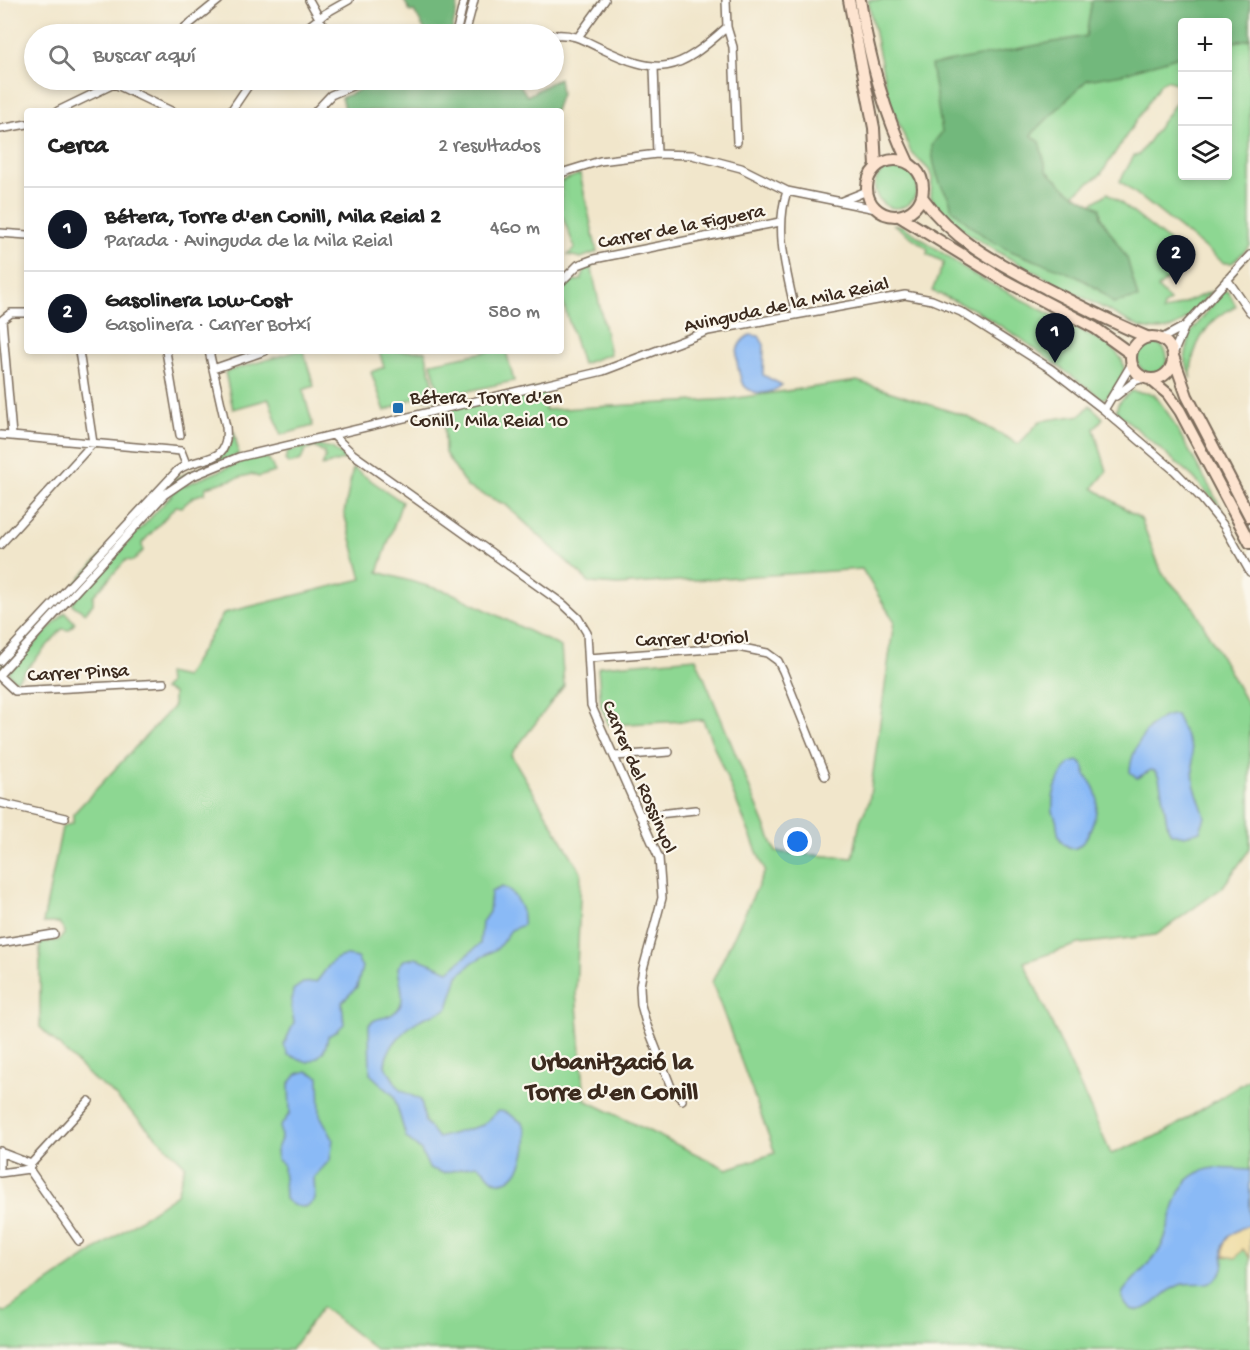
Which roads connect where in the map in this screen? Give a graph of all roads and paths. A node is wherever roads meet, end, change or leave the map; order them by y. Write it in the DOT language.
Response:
graph roads {
  1 [pos="219,0"];
  2 [pos="309,0"];
  3 [pos="349,0"];
  4 [pos="464,0"];
  5 [pos="474,0"];
  6 [pos="605,0"];
  7 [pos="726,0"];
  8 [pos="849,0"];
  9 [pos="860,0"];
  10 [pos="319,18"];
  11 [pos="189,24"];
  12 [pos="312,24"];
  13 [pos="322,24"];
  14 [pos="458,24"];
  15 [pos="468,24"];
  16 [pos="727,27"];
  17 [pos="564,36"];
  18 [pos="578,37"];
  19 [pos="654,67"];
  20 [pos="102,90"];
  21 [pos="133,90"];
  22 [pos="245,90"];
  23 [pos="340,90"];
  24 [pos="65,108"];
  25 [pos="166,108"];
  26 [pos="233,108"];
  27 [pos="319,108"];
  28 [pos="24,125"];
  29 [pos="0,129"];
  30 [pos="737,142"];
  31 [pos="657,154"];
  32 [pos="908,162"];
  33 [pos="876,167"];
  34 [pos="564,172"];
  35 [pos="787,191"];
  36 [pos="867,191"];
  37 [pos="922,197"];
  38 [pos="843,201"];
  39 [pos="876,209"];
  40 [pos="899,216"];
  41 [pos="780,222"];
  42 [pos="0,233"];
  43 [pos="24,234"];
  44 [pos="1250,255"];
  45 [pos="564,279"];
  46 [pos="1227,279"];
  47 [pos="1250,312"];
  48 [pos="24,313"];
  49 [pos="796,315"];
  50 [pos="1185,326"];
  51 [pos="1148,337"];
  52 [pos="1161,339"];
  53 [pos="80,354"];
  54 [pos="166,354"];
  55 [pos="210,354"];
  56 [pos="256,354"];
  57 [pos="1173,355"];
  58 [pos="1131,360"];
  59 [pos="213,369"];
  60 [pos="1147,379"];
  61 [pos="1112,400"];
  62 [pos="1104,410"];
  63 [pos="0,435"];
  64 [pos="12,435"];
  65 [pos="180,435"];
  66 [pos="333,435"];
  67 [pos="93,443"];
  68 [pos="186,464"];
  69 [pos="1250,517"];
  70 [pos="1250,543"];
  71 [pos="0,545"];
  72 [pos="1250,573"];
  73 [pos="589,658"];
  74 [pos="0,661"];
  75 [pos="0,676"];
  76 [pos="164,683"];
  77 [pos="669,752"];
  78 [pos="615,756"];
  79 [pos="825,776"];
  80 [pos="0,803"];
  81 [pos="695,810"];
  82 [pos="640,816"];
  83 [pos="65,818"];
  84 [pos="54,934"];
  85 [pos="0,943"];
  86 [pos="682,1100"];
  87 [pos="89,1101"];
  88 [pos="0,1151"];
  89 [pos="30,1166"];
  90 [pos="0,1171"];
  91 [pos="79,1241"];
  1 -- 11 [label="street"];
  2 -- 10 [label="street"];
  3 -- 10 [label="street"];
  4 -- 14 [label="street"];
  5 -- 15 [label="street"];
  6 -- 18 [label="street"];
  7 -- 16 [label="street"];
  8 -- 33 [label="main road"];
  9 -- 32 [label="main road"];
  10 -- 12 [label="street"];
  10 -- 13 [label="street"];
  16 -- 19 [label="street"];
  16 -- 30 [label="street"];
  17 -- 18 [label="street"];
  18 -- 19 [label="street"];
  19 -- 31 [label="street"];
  20 -- 24 [label="street"];
  21 -- 25 [label="street"];
  22 -- 26 [label="street"];
  23 -- 27 [label="street"];
  28 -- 29 [label="street"];
  31 -- 34 [label="street"];
  31 -- 35 [label="street"];
  32 -- 33 [label="main road"];
  32 -- 37 [label="main road"];
  33 -- 36 [label="main road"];
  35 -- 38 [label="street"];
  35 -- 41 [label="street"];
  36 -- 38 [label="street"];
  36 -- 39 [label="main road"];
  37 -- 40 [label="main road"];
  37 -- 51 [label="main road"];
  38 -- 39 [label="street"];
  39 -- 40 [label="main road"];
  40 -- 58 [label="main road"];
  41 -- 45 [label="street, Carrer de la Figuera"];
  41 -- 49 [label="street"];
  42 -- 43 [label="street"];
  44 -- 46 [label="street"];
  46 -- 47 [label="street"];
  46 -- 50 [label="street"];
  48 -- 64 [label="street"];
  49 -- 62 [label="street, Avinguda de la Mila Reial"];
  49 -- 66 [label="street, Avinguda de la Mila Reial"];
  50 -- 52 [label="street"];
  50 -- 57 [label="street"];
  51 -- 52 [label="main road"];
  51 -- 58 [label="main road"];
  52 -- 57 [label="main road"];
  53 -- 67 [label="street"];
  54 -- 65 [label="street"];
  55 -- 59 [label="street"];
  56 -- 59 [label="street"];
  57 -- 60 [label="main road"];
  57 -- 69 [label="main road"];
  58 -- 60 [label="main road"];
  58 -- 61 [label="street"];
  59 -- 68 [label="street"];
  60 -- 61 [label="street"];
  60 -- 70 [label="main road"];
  61 -- 62 [label="street"];
  62 -- 72 [label="street, Avinguda de la Mila Reial"];
  63 -- 64 [label="street"];
  64 -- 67 [label="street"];
  66 -- 73 [label="street, Carrer del Rossinyol"];
  66 -- 75 [label="street, Avinguda de la Mila Reial"];
  67 -- 68 [label="street"];
  67 -- 71 [label="street"];
  68 -- 74 [label="street"];
  73 -- 78 [label="street, Carrer del Rossinyol"];
  73 -- 79 [label="street, Carrer d'Oriol"];
  75 -- 76 [label="street, Carrer Pinsa"];
  77 -- 78 [label="street"];
  78 -- 82 [label="street, Carrer del Rossinyol"];
  80 -- 83 [label="street"];
  81 -- 82 [label="street"];
  82 -- 86 [label="street, Carrer del Rossinyol"];
  84 -- 85 [label="street"];
  87 -- 89 [label="street"];
  88 -- 89 [label="street"];
  88 -- 90 [label="street"];
  89 -- 90 [label="street"];
  89 -- 91 [label="street"];
}
